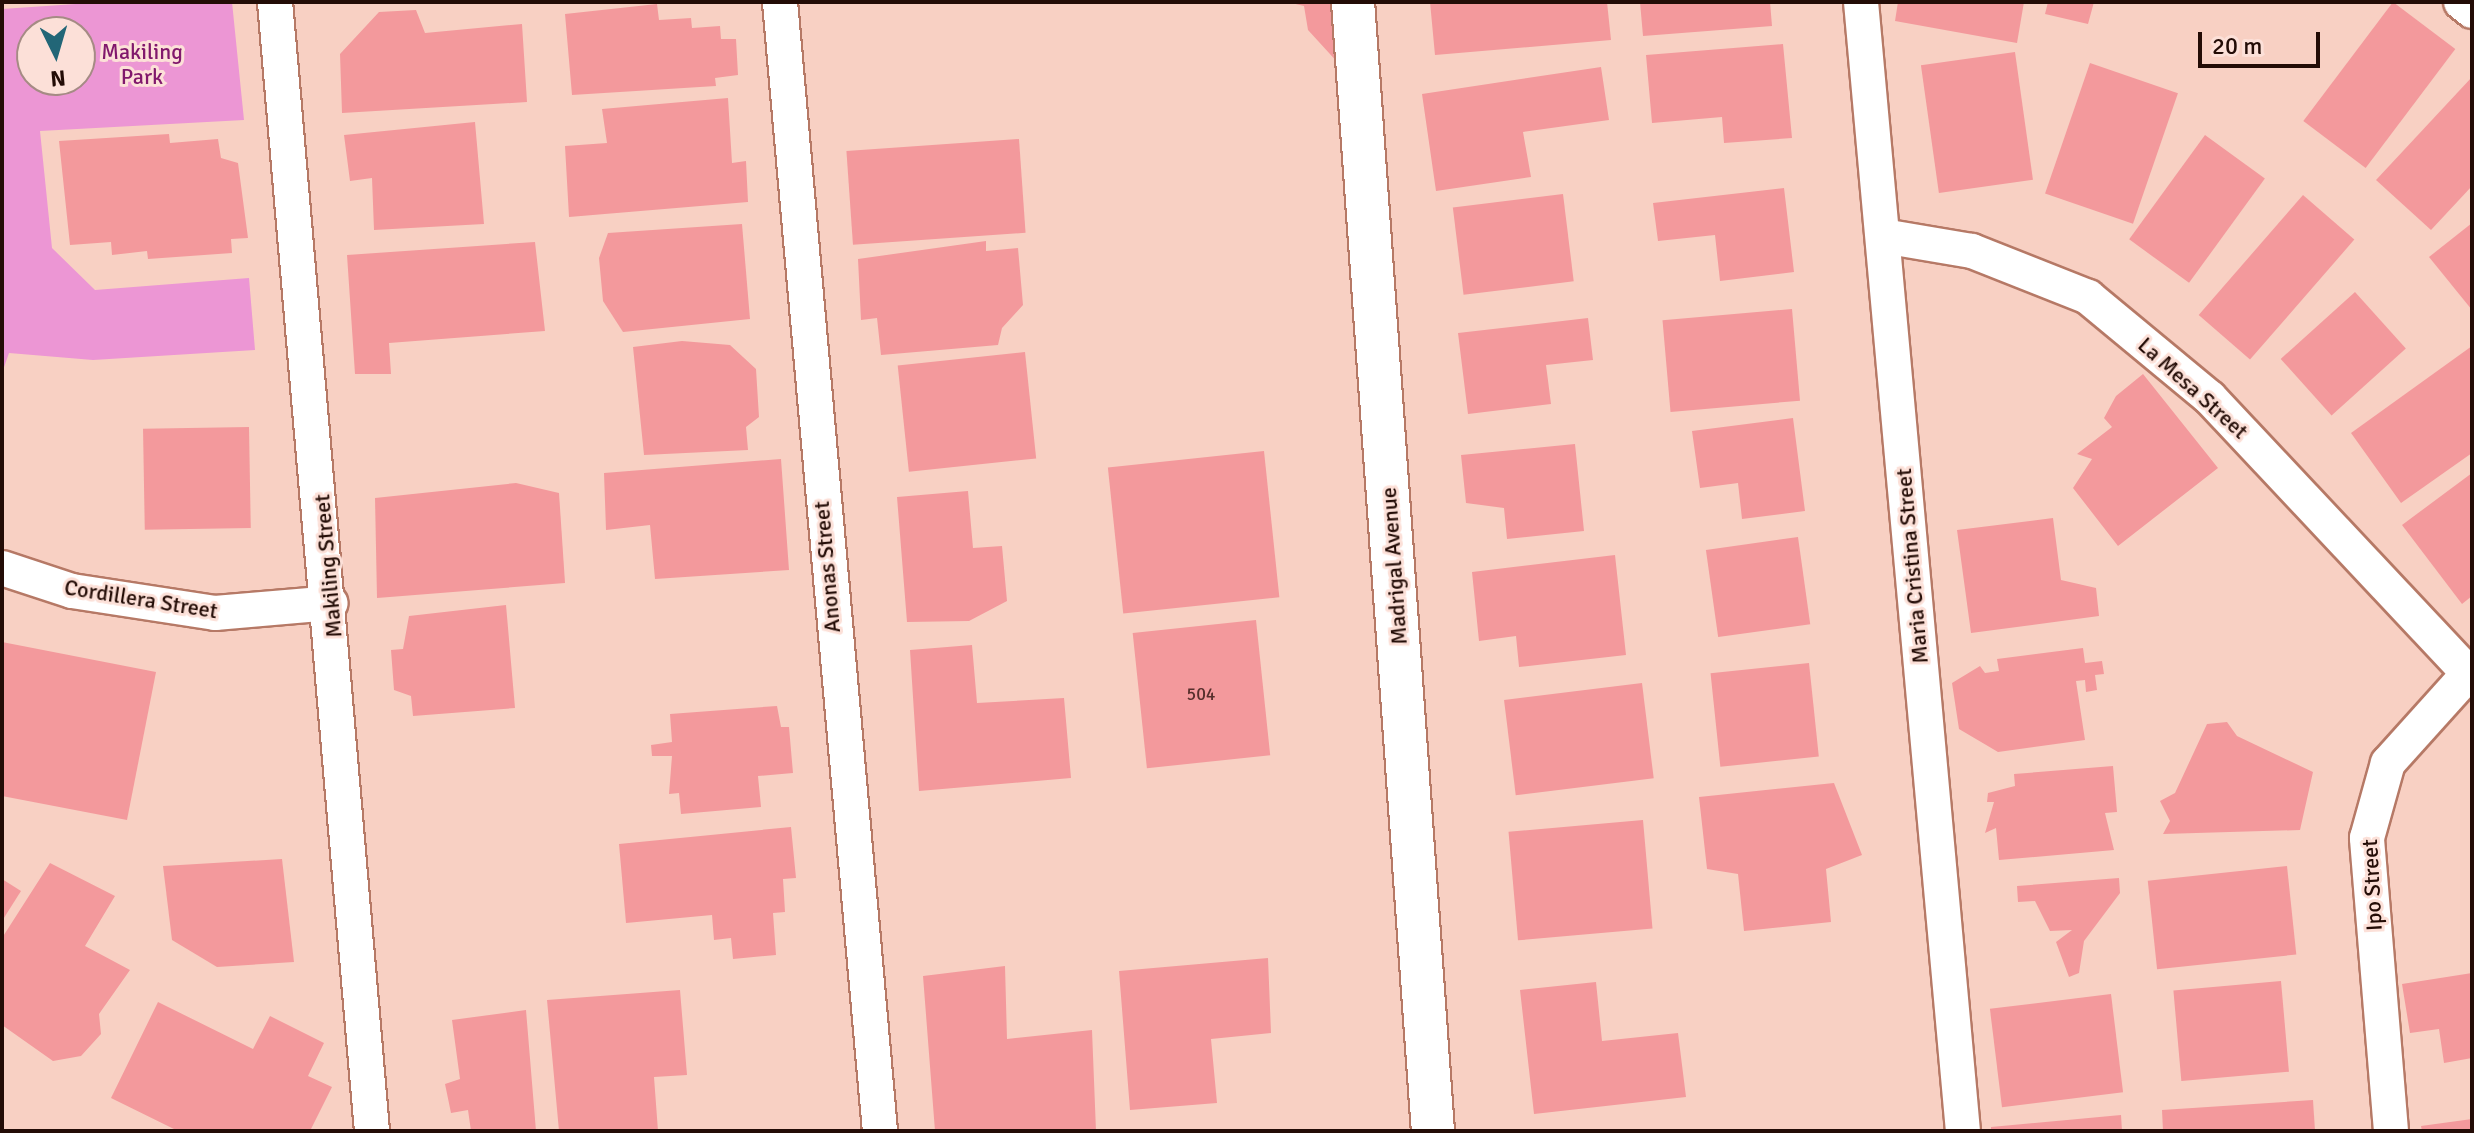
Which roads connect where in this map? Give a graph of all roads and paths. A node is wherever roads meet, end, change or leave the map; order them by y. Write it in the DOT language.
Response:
graph roads {
  1 [pos="275,2"];
  2 [pos="780,2"];
  3 [pos="1353,2"];
  4 [pos="1861,2"];
  5 [pos="2461,2"];
  6 [pos="2472,11"];
  7 [pos="1883,236"];
  8 [pos="2,568"];
  9 [pos="331,603"];
  10 [pos="2470,675"];
  11 [pos="372,1131"];
  12 [pos="880,1131"];
  13 [pos="1433,1131"];
  14 [pos="1963,1131"];
  15 [pos="2391,1131"];
  1 -- 9 [label="street, Makiling Street"];
  2 -- 12 [label="street, Anonas Street"];
  3 -- 13 [label="street, Madrigal Avenue"];
  4 -- 7 [label="street, Maria Cristina Street"];
  5 -- 6 [label="street"];
  7 -- 10 [label="street, La Mesa Street"];
  7 -- 14 [label="street, Maria Cristina Street"];
  8 -- 9 [label="street, Cordillera Street"];
  9 -- 11 [label="street, Makiling Street"];
  10 -- 15 [label="street, Ipo Street"];
}
